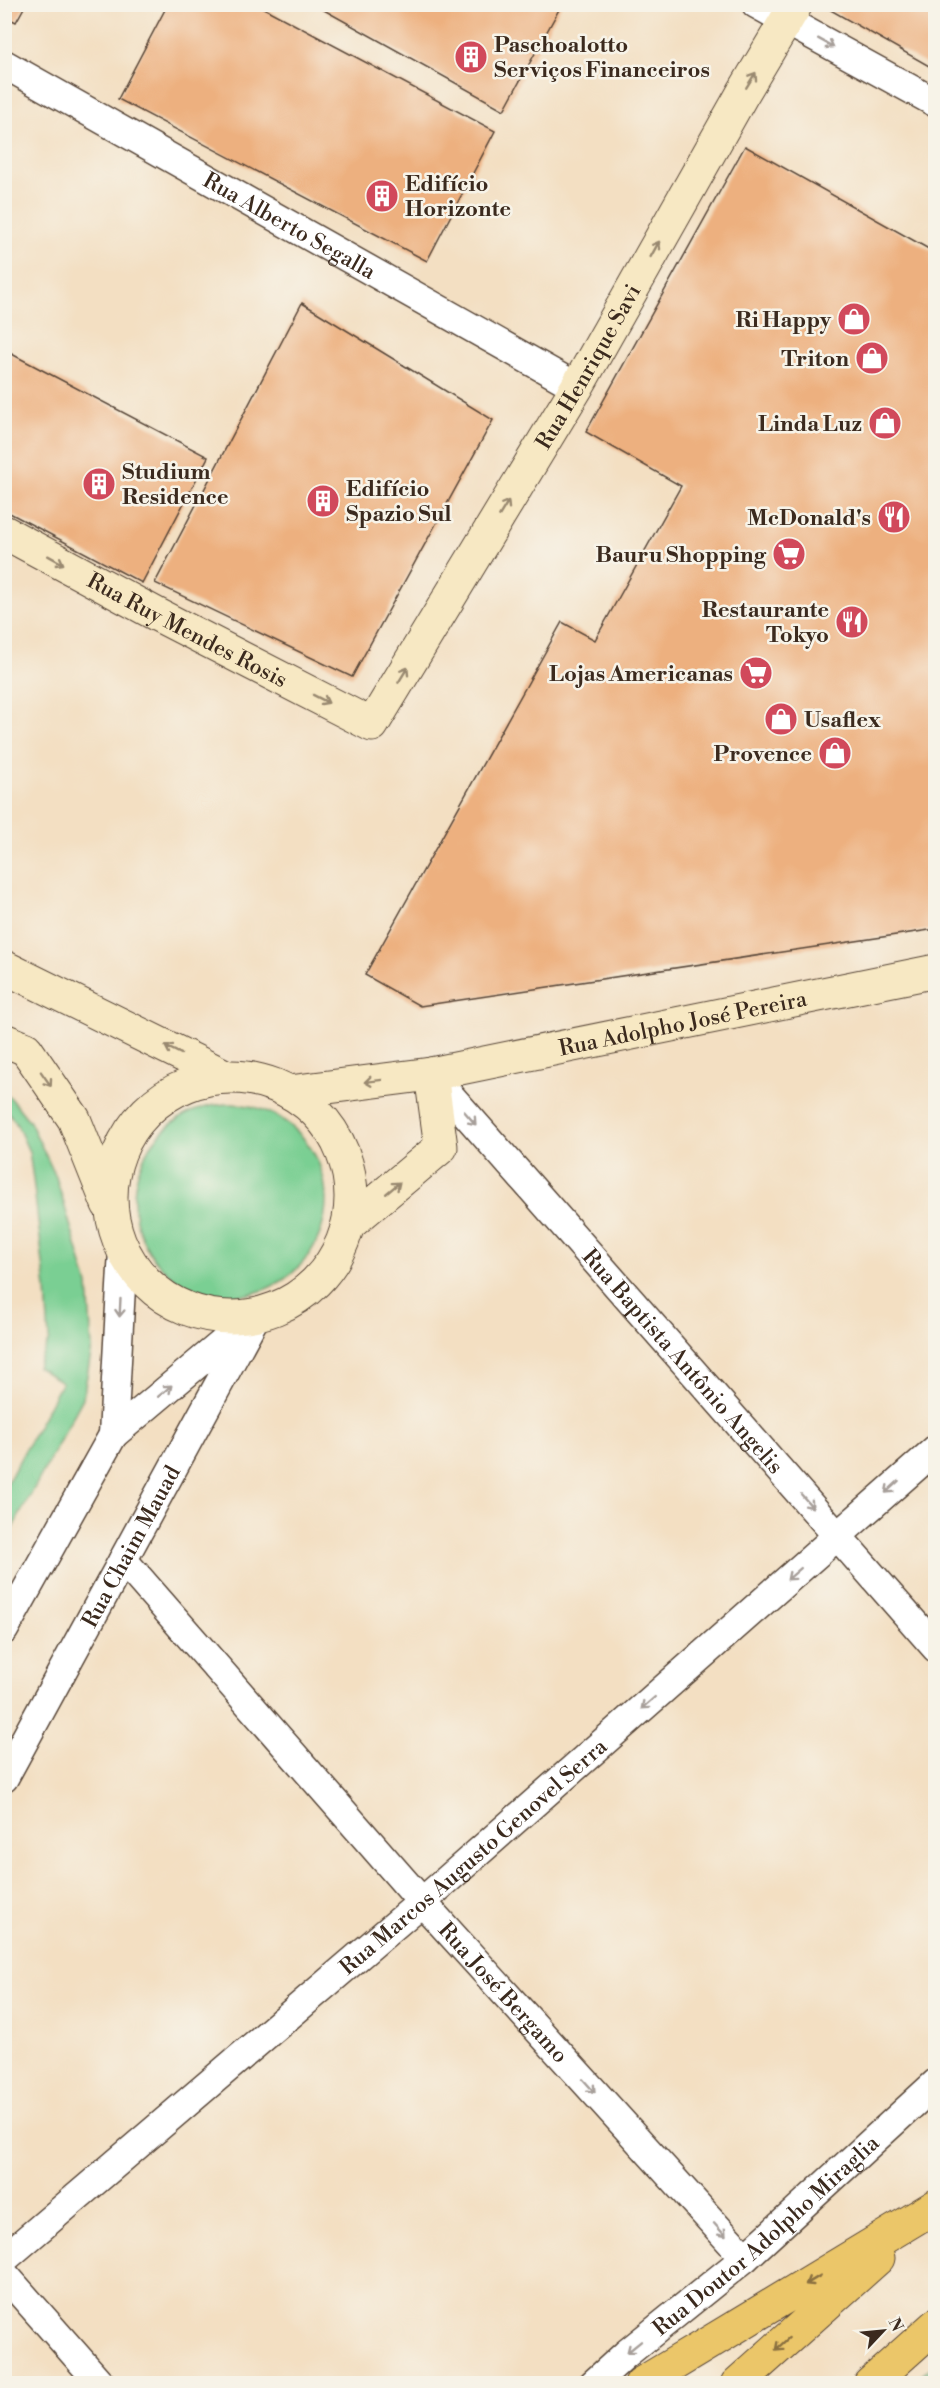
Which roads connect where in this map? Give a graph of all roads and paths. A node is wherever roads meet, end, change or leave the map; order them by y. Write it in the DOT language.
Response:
graph roads {
  1 [pos="756,4"];
  2 [pos="792,13"];
  3 [pos="4,64"];
  4 [pos="936,103"];
  5 [pos="577,387"];
  6 [pos="4,532"];
  7 [pos="372,725"];
  8 [pos="4,968"];
  9 [pos="936,971"];
  10 [pos="4,1040"];
  11 [pos="431,1074"];
  12 [pos="225,1076"];
  13 [pos="289,1092"];
  14 [pos="111,1212"];
  15 [pos="348,1225"];
  16 [pos="123,1250"];
  17 [pos="257,1314"];
  18 [pos="113,1435"];
  19 [pos="936,1449"];
  20 [pos="837,1536"];
  21 [pos="123,1560"];
  22 [pos="4,1630"];
  23 [pos="936,1648"];
  24 [pos="4,1778"];
  25 [pos="422,1902"];
  26 [pos="936,2083"];
  27 [pos="936,2206"];
  28 [pos="745,2258"];
  29 [pos="4,2259"];
  30 [pos="4,2274"];
  31 [pos="936,2325"];
  32 [pos="101,2384"];
  33 [pos="593,2384"];
  34 [pos="641,2384"];
  35 [pos="737,2384"];
  36 [pos="870,2384"];
  1 -- 2 [label="street"];
  2 -- 4 [label="street, one-way"];
  5 -- 2 [label="street, Rua Henrique Savi, one-way"];
  3 -- 5 [label="street, Rua Alberto Segalla"];
  7 -- 5 [label="street, Rua Henrique Savi, one-way"];
  6 -- 7 [label="street, Rua Ruy Mendes Rosis, one-way"];
  12 -- 8 [label="street, one-way"];
  9 -- 11 [label="street, Rua Adolpho José Pereira"];
  10 -- 14 [label="street, one-way"];
  11 -- 13 [label="street, Rua Adolpho José Pereira, one-way"];
  15 -- 11 [label="street, one-way"];
  11 -- 20 [label="street, Rua Baptista Antônio Angelis, one-way"];
  12 -- 13 [label="street"];
  12 -- 14 [label="street"];
  13 -- 15 [label="street"];
  14 -- 16 [label="street"];
  15 -- 17 [label="street"];
  16 -- 17 [label="street"];
  16 -- 18 [label="street, one-way"];
  18 -- 17 [label="street, one-way"];
  17 -- 21 [label="street, Rua Chaim Mauad"];
  18 -- 22 [label="street"];
  19 -- 20 [label="street, Rua Marcos Augusto Genovel Serra, one-way"];
  20 -- 23 [label="street, Rua Baptista Antônio Angelis"];
  20 -- 25 [label="street, Rua Marcos Augusto Genovel Serra, one-way"];
  21 -- 24 [label="street, Rua Chaim Mauad"];
  21 -- 25 [label="street, Rua José Bergamo"];
  25 -- 28 [label="street, Rua José Bergamo, one-way"];
  25 -- 29 [label="street, Rua Marcos Augusto Genovel Serra"];
  26 -- 28 [label="street, Rua Doutor Adolpho Miraglia"];
  27 -- 34 [label="highway, one-way"];
  27 -- 35 [label="highway, one-way"];
  28 -- 33 [label="street, Rua Doutor Adolpho Miraglia, one-way"];
  30 -- 32 [label="street"];
  31 -- 36 [label="highway"];
}
